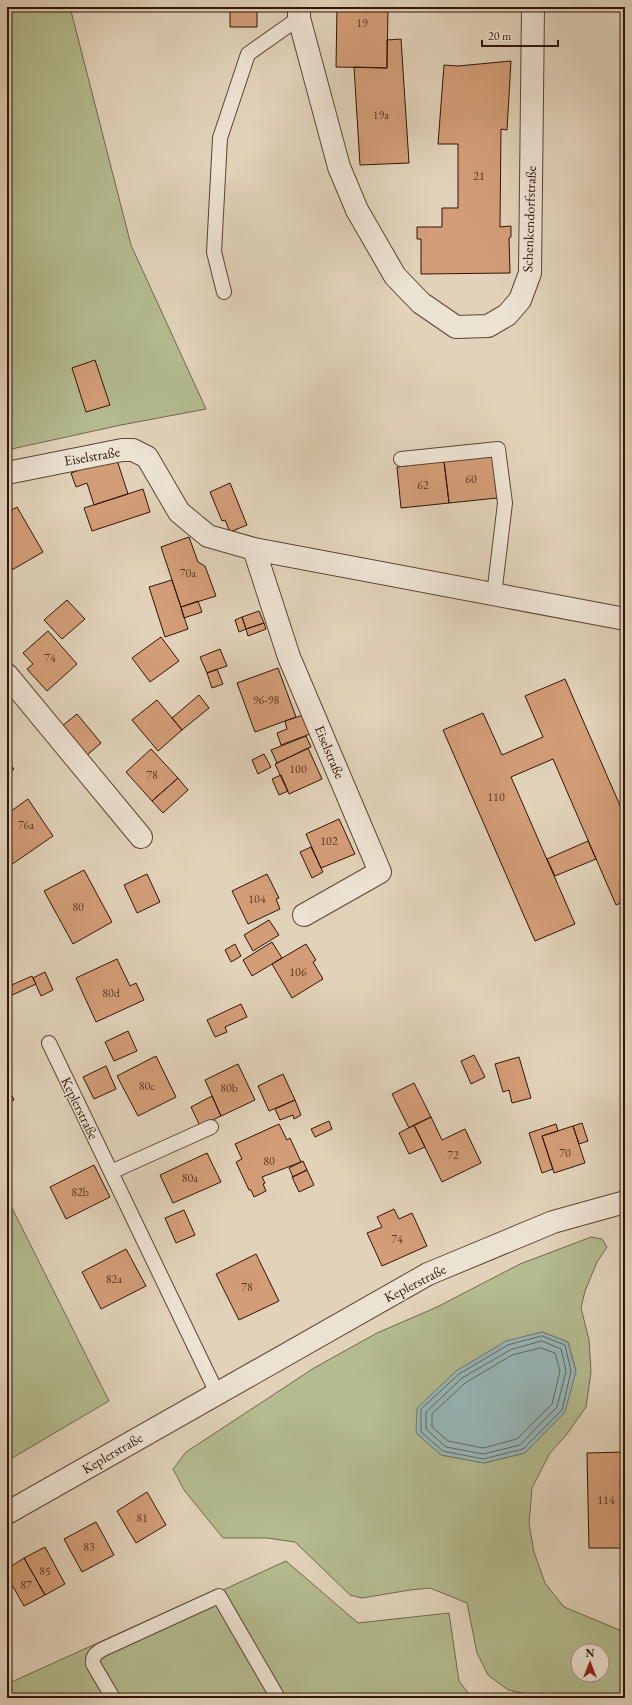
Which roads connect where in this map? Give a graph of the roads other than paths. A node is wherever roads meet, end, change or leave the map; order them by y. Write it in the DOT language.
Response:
graph roads {
  1 [pos="533,7"];
  2 [pos="299,12"];
  3 [pos="224,292"];
  4 [pos="401,459"];
  5 [pos="7,473"];
  6 [pos="254,549"];
  7 [pos="494,595"];
  8 [pos="625,619"];
  9 [pos="7,675"];
  10 [pos="141,837"];
  11 [pos="304,914"];
  12 [pos="49,1043"];
  13 [pos="211,1127"];
  14 [pos="111,1172"];
  15 [pos="625,1202"];
  16 [pos="218,1393"];
  17 [pos="7,1513"];
  18 [pos="113,1698"];
  19 [pos="278,1698"];
  1 -- 2 [label="street, Schenkendorfstraße"];
  2 -- 3 [label="lane"];
  4 -- 7 [label="lane"];
  5 -- 6 [label="street, Eiselstraße"];
  6 -- 7 [label="street, Eiselstraße"];
  6 -- 11 [label="street, Eiselstraße"];
  7 -- 8 [label="street, Eiselstraße"];
  9 -- 10 [label="street"];
  12 -- 14 [label="lane, Keplerstraße"];
  13 -- 14 [label="lane"];
  14 -- 16 [label="lane, Keplerstraße"];
  15 -- 16 [label="street, Keplerstraße"];
  16 -- 17 [label="street, Keplerstraße"];
  18 -- 19 [label="lane"];
}
